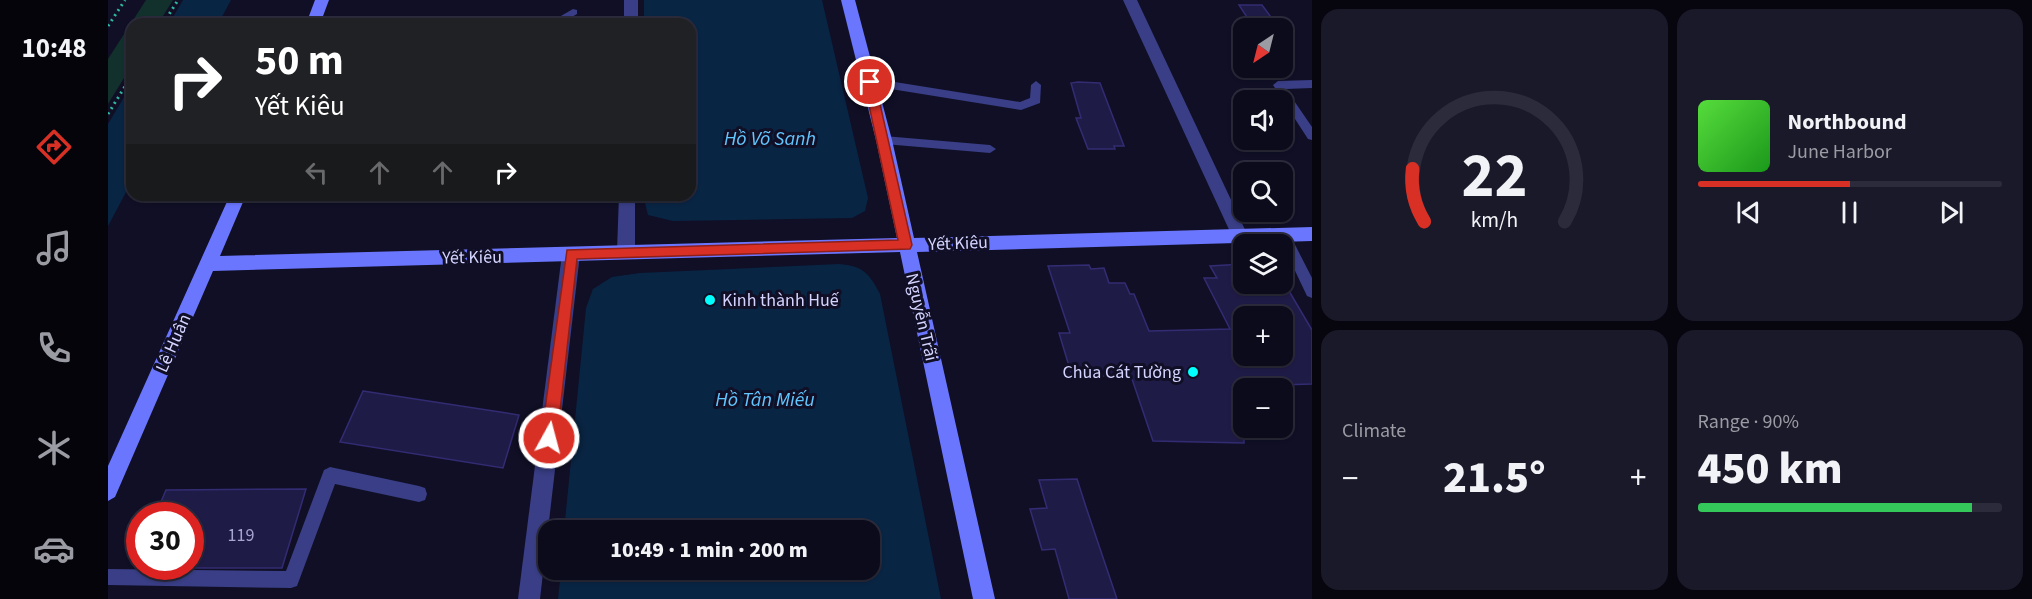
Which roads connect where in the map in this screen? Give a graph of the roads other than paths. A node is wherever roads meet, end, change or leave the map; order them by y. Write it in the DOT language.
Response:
graph roads {
  1 [pos="322,0"];
  2 [pos="631,0"];
  3 [pos="848,0"];
  4 [pos="1130,0"];
  5 [pos="573,12"];
  6 [pos="315,18"];
  7 [pos="562,18"];
  8 [pos="631,18"];
  9 [pos="870,82"];
  10 [pos="1312,84"];
  11 [pos="1036,85"];
  12 [pos="1312,136"];
  13 [pos="884,140"];
  14 [pos="990,149"];
  15 [pos="235,201"];
  16 [pos="627,201"];
  17 [pos="1239,234"];
  18 [pos="1312,234"];
  19 [pos="1293,235"];
  20 [pos="1233,236"];
  21 [pos="906,245"];
  22 [pos="626,251"];
  23 [pos="1293,253"];
  24 [pos="571,254"];
  25 [pos="208,264"];
  26 [pos="1312,292"];
  27 [pos="109,485"];
  28 [pos="419,494"];
  29 [pos="108,577"];
  30 [pos="529,599"];
  31 [pos="984,599"];
  1 -- 6 [label="street"];
  2 -- 8 [label="street"];
  3 -- 9 [label="street, Nguyễn Trãi"];
  4 -- 17 [label="street"];
  5 -- 7 [label="lane"];
  9 -- 11 [label="lane"];
  9 -- 13 [label="street, Nguyễn Trãi"];
  10 -- 12 [label="lane"];
  13 -- 14 [label="lane"];
  13 -- 21 [label="street, Nguyễn Trãi"];
  15 -- 25 [label="street, Lê Huân"];
  16 -- 22 [label="street"];
  18 -- 19 [label="street, Yết Kiêu"];
  20 -- 21 [label="street, Yết Kiêu"];
  21 -- 22 [label="street, Yết Kiêu"];
  21 -- 31 [label="street, Nguyễn Trãi"];
  22 -- 24 [label="street, Yết Kiêu"];
  23 -- 26 [label="lane"];
  24 -- 25 [label="street, Yết Kiêu"];
  24 -- 30 [label="street"];
  25 -- 27 [label="street, Lê Huân"];
  28 -- 29 [label="lane"];
}
